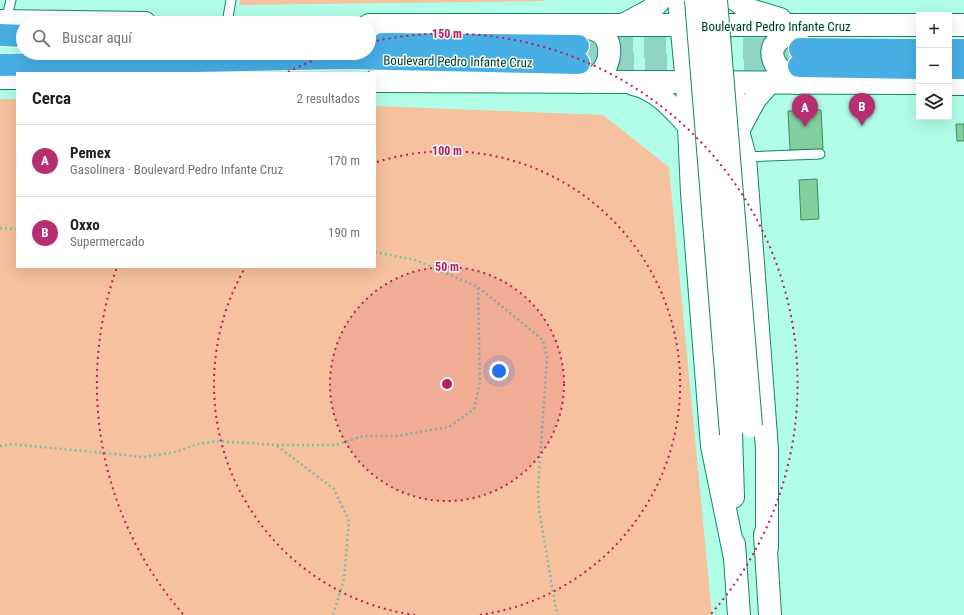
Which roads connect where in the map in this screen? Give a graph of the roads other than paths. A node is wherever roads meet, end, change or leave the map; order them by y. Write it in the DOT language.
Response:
graph roads {
  1 [pos="11,0"];
  2 [pos="231,0"];
  3 [pos="679,0"];
  4 [pos="696,0"];
  5 [pos="716,0"];
  6 [pos="725,0"];
  7 [pos="736,0"];
  8 [pos="655,2"];
  9 [pos="228,16"];
  10 [pos="376,25"];
  11 [pos="916,25"];
  12 [pos="2,26"];
  13 [pos="16,26"];
  14 [pos="587,26"];
  15 [pos="619,26"];
  16 [pos="681,26"];
  17 [pos="727,26"];
  18 [pos="802,26"];
  19 [pos="16,33"];
  20 [pos="376,45"];
  21 [pos="916,50"];
  22 [pos="952,50"];
  23 [pos="964,50"];
  24 [pos="376,59"];
  25 [pos="247,60"];
  26 [pos="579,64"];
  27 [pos="0,65"];
  28 [pos="798,66"];
  29 [pos="916,68"];
  30 [pos="952,68"];
  31 [pos="964,68"];
  32 [pos="0,78"];
  33 [pos="16,78"];
  34 [pos="376,81"];
  35 [pos="616,82"];
  36 [pos="687,82"];
  37 [pos="770,82"];
  38 [pos="732,83"];
  39 [pos="916,84"];
  40 [pos="952,84"];
  41 [pos="964,84"];
  42 [pos="689,126"];
  43 [pos="738,131"];
  44 [pos="820,154"];
  45 [pos="745,158"];
  46 [pos="766,548"];
  47 [pos="734,558"];
  48 [pos="739,615"];
  49 [pos="770,615"];
  1 -- 12 [label="lane"];
  2 -- 9 [label="lane"];
  3 -- 16 [label="street"];
  4 -- 47 [label="street, bridge"];
  5 -- 46 [label="street, bridge"];
  6 -- 17 [label="street"];
  7 -- 18 [label="street"];
  8 -- 15 [label="street"];
  10 -- 14 [label="street, Boulevard Pedro Infante Cruz"];
  11 -- 18 [label="street, Boulevard Pedro Infante Cruz"];
  12 -- 13 [label="street"];
  12 -- 19 [label="highway"];
  14 -- 15 [label="street, Boulevard Pedro Infante Cruz"];
  14 -- 26 [label="street"];
  15 -- 16 [label="street, Boulevard Pedro Infante Cruz"];
  16 -- 17 [label="street, Boulevard Pedro Infante Cruz"];
  16 -- 36 [label="street"];
  17 -- 18 [label="street, Boulevard Pedro Infante Cruz"];
  17 -- 38 [label="street"];
  18 -- 28 [label="street"];
  20 -- 26 [label="highway, Boulevard Pedro Infante Cruz"];
  21 -- 28 [label="highway, Boulevard Pedro Infante Cruz"];
  22 -- 23 [label="highway"];
  24 -- 26 [label="highway, Boulevard Pedro Infante Cruz"];
  25 -- 27 [label="highway, Boulevard Pedro Infante Cruz"];
  26 -- 34 [label="street, Boulevard Pedro Infante Cruz"];
  26 -- 35 [label="street, Boulevard Pedro Infante Cruz"];
  28 -- 29 [label="highway, Boulevard Pedro Infante Cruz"];
  28 -- 37 [label="street, Boulevard Pedro Infante Cruz"];
  28 -- 39 [label="street, Boulevard Pedro Infante Cruz"];
  30 -- 31 [label="highway"];
  32 -- 33 [label="street"];
  35 -- 36 [label="street, Boulevard Pedro Infante Cruz"];
  35 -- 42 [label="street"];
  36 -- 38 [label="street, Boulevard Pedro Infante Cruz"];
  36 -- 42 [label="street"];
  37 -- 38 [label="street, Boulevard Pedro Infante Cruz"];
  37 -- 43 [label="street"];
  38 -- 43 [label="street"];
  40 -- 41 [label="street"];
  42 -- 47 [label="street"];
  43 -- 45 [label="street"];
  44 -- 45 [label="lane"];
  45 -- 46 [label="street"];
  46 -- 49 [label="street"];
  47 -- 48 [label="street"];
}
